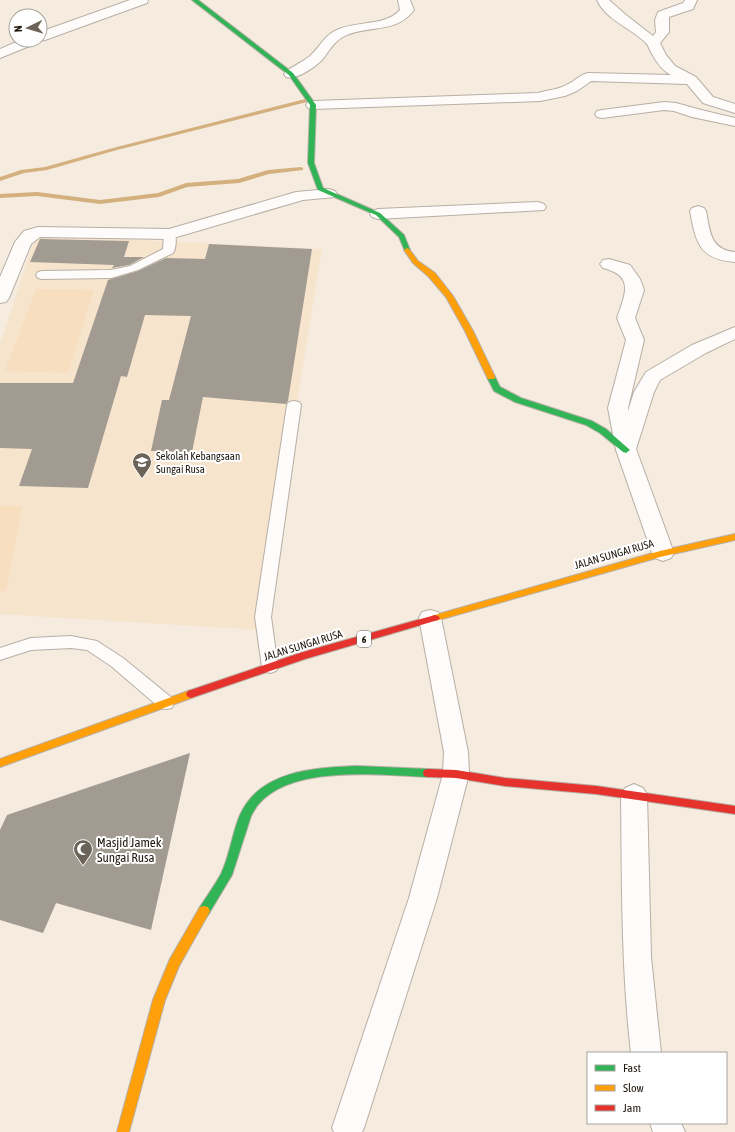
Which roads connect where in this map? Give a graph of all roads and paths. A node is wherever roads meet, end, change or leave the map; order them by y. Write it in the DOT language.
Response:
graph roads {
  1 [pos="142,0"];
  2 [pos="195,0"];
  3 [pos="404,0"];
  4 [pos="603,0"];
  5 [pos="691,0"];
  6 [pos="48,34"];
  7 [pos="653,42"];
  8 [pos="14,48"];
  9 [pos="0,54"];
  10 [pos="291,74"];
  11 [pos="690,80"];
  12 [pos="313,105"];
  13 [pos="735,109"];
  14 [pos="602,114"];
  15 [pos="735,122"];
  16 [pos="329,194"];
  17 [pos="538,207"];
  18 [pos="698,211"];
  19 [pos="378,214"];
  20 [pos="170,234"];
  21 [pos="735,257"];
  22 [pos="608,264"];
  23 [pos="42,275"];
  24 [pos="0,298"];
  25 [pos="735,332"];
  26 [pos="294,405"];
  27 [pos="626,450"];
  28 [pos="735,537"];
  29 [pos="663,553"];
  30 [pos="430,618"];
  31 [pos="0,654"];
  32 [pos="270,667"];
  33 [pos="166,703"];
  34 [pos="0,763"];
  35 [pos="456,774"];
  36 [pos="634,795"];
  37 [pos="735,810"];
  38 [pos="646,1052"];
  39 [pos="348,1128"];
  40 [pos="123,1132"];
  1 -- 6 [label="street"];
  2 -- 10 [label="street"];
  3 -- 10 [label="street"];
  4 -- 7 [label="street"];
  5 -- 7 [label="street"];
  7 -- 11 [label="street"];
  8 -- 9 [label="street"];
  10 -- 12 [label="street"];
  11 -- 12 [label="street"];
  11 -- 13 [label="street"];
  12 -- 16 [label="street"];
  14 -- 15 [label="street"];
  16 -- 19 [label="street"];
  16 -- 20 [label="street"];
  17 -- 19 [label="street"];
  18 -- 21 [label="street"];
  19 -- 27 [label="street"];
  20 -- 23 [label="lane"];
  20 -- 24 [label="street"];
  22 -- 27 [label="street"];
  25 -- 27 [label="street"];
  26 -- 32 [label="lane"];
  27 -- 29 [label="street"];
  28 -- 29 [label="street, JALAN SUNGAI RUSA / 6"];
  29 -- 30 [label="street, JALAN SUNGAI RUSA / 6"];
  30 -- 32 [label="street, JALAN SUNGAI RUSA / 6"];
  30 -- 35 [label="street"];
  31 -- 33 [label="lane"];
  32 -- 33 [label="street, JALAN SUNGAI RUSA / 6"];
  33 -- 34 [label="street, JALAN SUNGAI RUSA / 6"];
  35 -- 36 [label="street"];
  35 -- 39 [label="street"];
  35 -- 40 [label="street"];
  36 -- 37 [label="street"];
  36 -- 38 [label="street"];
}
